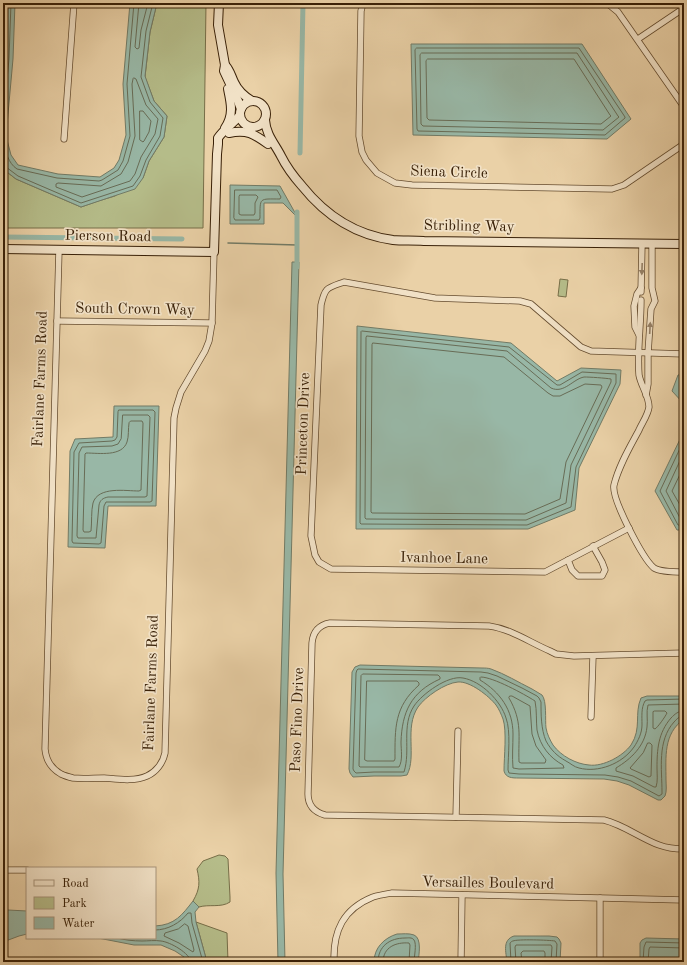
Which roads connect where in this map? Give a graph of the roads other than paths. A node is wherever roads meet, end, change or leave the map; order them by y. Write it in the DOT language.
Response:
graph roads {
  1 [pos="74,3"];
  2 [pos="219,3"];
  3 [pos="363,3"];
  4 [pos="608,3"];
  5 [pos="684,8"];
  6 [pos="638,39"];
  7 [pos="225,65"];
  8 [pos="225,75"];
  9 [pos="252,101"];
  10 [pos="684,107"];
  11 [pos="240,112"];
  12 [pos="264,120"];
  13 [pos="250,126"];
  14 [pos="226,132"];
  15 [pos="64,139"];
  16 [pos="268,144"];
  17 [pos="684,144"];
  18 [pos="284,162"];
  19 [pos="642,244"];
  20 [pos="652,244"];
  21 [pos="684,244"];
  22 [pos="3,249"];
  23 [pos="59,250"];
  24 [pos="214,252"];
  25 [pos="641,294"];
  26 [pos="634,306"];
  27 [pos="641,307"];
  28 [pos="652,307"];
  29 [pos="57,321"];
  30 [pos="212,323"];
  31 [pos="640,336"];
  32 [pos="639,353"];
  33 [pos="648,353"];
  34 [pos="684,354"];
  35 [pos="646,395"];
  36 [pos="629,528"];
  37 [pos="593,546"];
  38 [pos="568,560"];
  39 [pos="319,562"];
  40 [pos="684,572"];
  41 [pos="684,653"];
  42 [pos="592,656"];
  43 [pos="592,717"];
  44 [pos="458,732"];
  45 [pos="456,817"];
  46 [pos="684,849"];
  47 [pos="3,870"];
  48 [pos="26,870"];
  49 [pos="462,895"];
  50 [pos="600,898"];
  51 [pos="684,900"];
  52 [pos="334,962"];
  53 [pos="461,962"];
  54 [pos="600,962"];
  1 -- 15 [label="street"];
  2 -- 7 [label="street"];
  3 -- 17 [label="street, Siena Circle"];
  4 -- 6 [label="street"];
  5 -- 6 [label="street"];
  6 -- 10 [label="street"];
  7 -- 8 [label="street"];
  7 -- 9 [label="street"];
  8 -- 11 [label="street"];
  8 -- 14 [label="street"];
  9 -- 11 [label="street"];
  9 -- 12 [label="street"];
  11 -- 13 [label="street"];
  11 -- 14 [label="street, Fairlane Farms Road"];
  12 -- 13 [label="street"];
  12 -- 18 [label="street, Stribling Way"];
  13 -- 14 [label="street, Fairlane Farms Road"];
  13 -- 16 [label="street, Stribling Way"];
  14 -- 16 [label="street"];
  14 -- 24 [label="street, Fairlane Farms Road"];
  16 -- 18 [label="street, Stribling Way"];
  18 -- 19 [label="street, Stribling Way"];
  19 -- 20 [label="street, Stribling Way"];
  19 -- 25 [label="street, one-way"];
  20 -- 21 [label="street, Stribling Way"];
  20 -- 28 [label="street"];
  22 -- 23 [label="street, Pierson Road"];
  23 -- 24 [label="street, Pierson Road"];
  23 -- 29 [label="street, Fairlane Farms Road"];
  24 -- 30 [label="street, Fairlane Farms Road"];
  25 -- 26 [label="street"];
  25 -- 27 [label="street"];
  26 -- 27 [label="street"];
  26 -- 31 [label="street"];
  27 -- 28 [label="street"];
  27 -- 31 [label="street"];
  33 -- 28 [label="street, one-way"];
  29 -- 30 [label="street, South Crown Way"];
  29 -- 30 [label="street, Fairlane Farms Road"];
  31 -- 32 [label="street"];
  32 -- 33 [label="street"];
  32 -- 35 [label="street"];
  32 -- 39 [label="street, Princeton Drive"];
  33 -- 34 [label="street"];
  33 -- 35 [label="street"];
  35 -- 36 [label="street"];
  36 -- 37 [label="street, Ivanhoe Lane"];
  36 -- 40 [label="street"];
  37 -- 38 [label="street, Ivanhoe Lane"];
  37 -- 38 [label="street"];
  38 -- 39 [label="street, Ivanhoe Lane"];
  41 -- 42 [label="street, Paso Fino Drive"];
  42 -- 43 [label="street"];
  42 -- 45 [label="street, Paso Fino Drive"];
  44 -- 45 [label="street"];
  45 -- 46 [label="street, Paso Fino Drive"];
  47 -- 48 [label="street"];
  49 -- 50 [label="street, Versailles Boulevard"];
  49 -- 52 [label="street, Versailles Boulevard"];
  49 -- 53 [label="street"];
  50 -- 51 [label="street, Versailles Boulevard"];
  50 -- 54 [label="street"];
}
